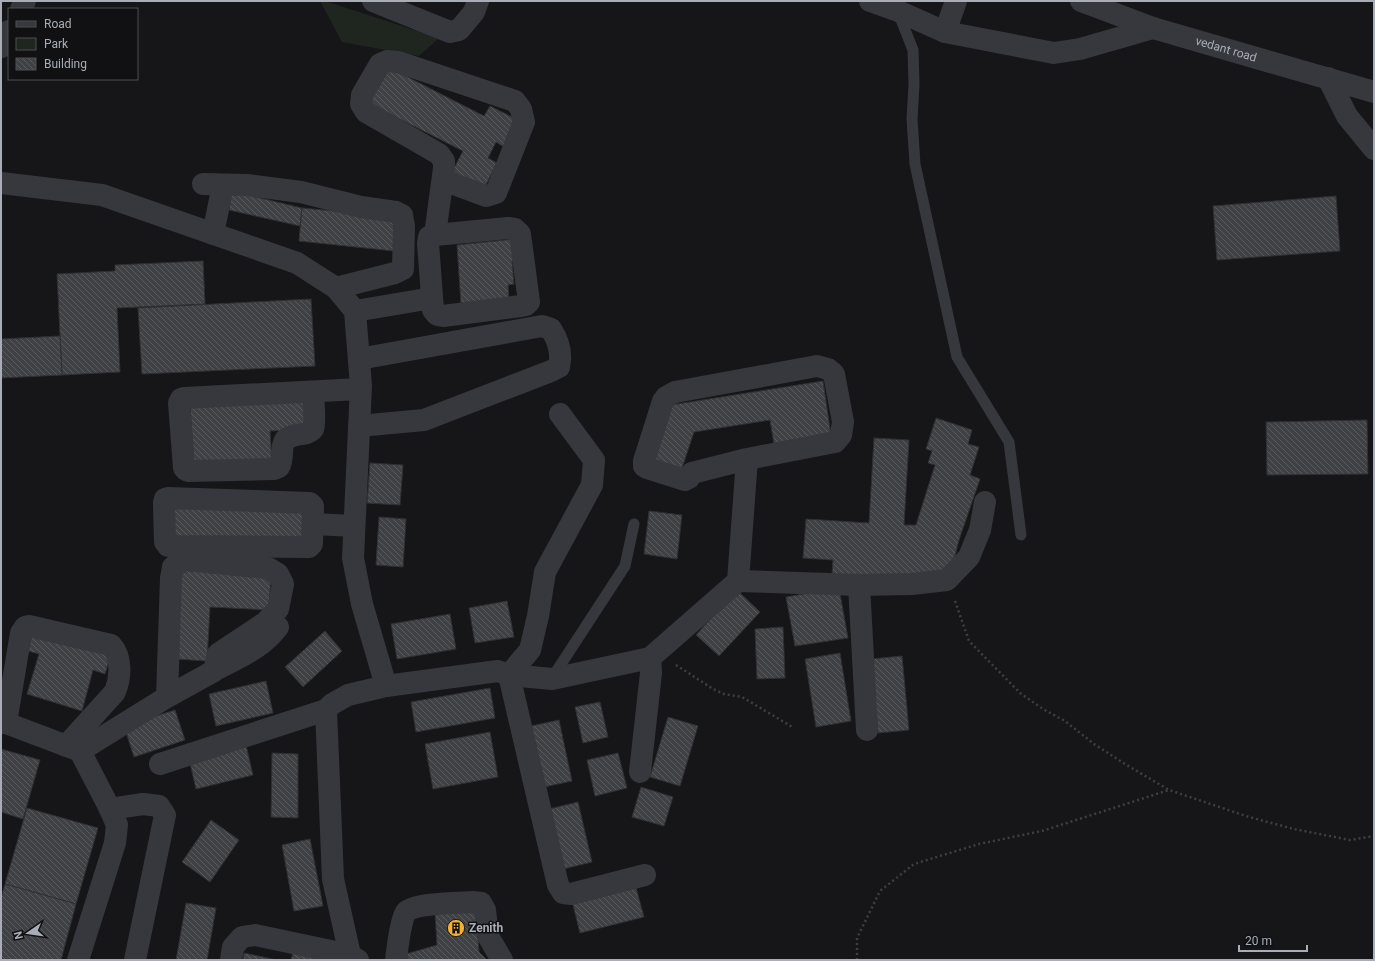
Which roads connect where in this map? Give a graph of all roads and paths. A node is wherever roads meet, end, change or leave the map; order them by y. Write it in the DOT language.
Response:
graph roads {
  1 [pos="373,1"];
  2 [pos="478,1"];
  3 [pos="870,1"];
  4 [pos="956,1"];
  5 [pos="1081,1"];
  6 [pos="898,11"];
  7 [pos="1153,28"];
  8 [pos="945,32"];
  9 [pos="8,33"];
  10 [pos="1,47"];
  11 [pos="1328,78"];
  12 [pos="1374,92"];
  13 [pos="1374,149"];
  14 [pos="443,180"];
  15 [pos="1,183"];
  16 [pos="213,234"];
  17 [pos="435,235"];
  18 [pos="336,288"];
  19 [pos="432,298"];
  20 [pos="355,311"];
  21 [pos="358,358"];
  22 [pos="360,389"];
  23 [pos="313,392"];
  24 [pos="560,414"];
  25 [pos="359,426"];
  26 [pos="747,459"];
  27 [pos="985,502"];
  28 [pos="313,524"];
  29 [pos="634,524"];
  30 [pos="354,526"];
  31 [pos="1021,535"];
  32 [pos="947,580"];
  33 [pos="738,581"];
  34 [pos="859,585"];
  35 [pos="278,628"];
  36 [pos="653,655"];
  37 [pos="214,671"];
  38 [pos="509,675"];
  39 [pos="552,679"];
  40 [pos="386,686"];
  41 [pos="168,697"];
  42 [pos="326,710"];
  43 [pos="3,723"];
  44 [pos="794,728"];
  45 [pos="867,730"];
  46 [pos="73,748"];
  47 [pos="160,764"];
  48 [pos="640,772"];
  49 [pos="1169,790"];
  50 [pos="110,808"];
  51 [pos="1374,836"];
  52 [pos="645,875"];
  53 [pos="353,958"];
  54 [pos="78,960"];
  55 [pos="135,960"];
  56 [pos="231,960"];
  57 [pos="396,960"];
  58 [pos="502,960"];
  59 [pos="857,960"];
  1 -- 2 [label="street"];
  3 -- 6 [label="street"];
  4 -- 8 [label="street"];
  5 -- 7 [label="street, vedant road"];
  6 -- 8 [label="street"];
  6 -- 31 [label="lane"];
  7 -- 8 [label="street"];
  7 -- 11 [label="street, vedant road"];
  9 -- 10 [label="street"];
  11 -- 12 [label="street, vedant road"];
  11 -- 13 [label="street"];
  14 -- 14 [label="street"];
  14 -- 17 [label="street"];
  15 -- 16 [label="street"];
  16 -- 18 [label="street"];
  16 -- 18 [label="street"];
  17 -- 19 [label="street"];
  17 -- 19 [label="street"];
  18 -- 20 [label="street"];
  19 -- 20 [label="street"];
  20 -- 21 [label="street"];
  21 -- 22 [label="street"];
  21 -- 25 [label="street"];
  22 -- 23 [label="street"];
  22 -- 25 [label="street"];
  23 -- 23 [label="street"];
  24 -- 38 [label="street"];
  25 -- 30 [label="street"];
  26 -- 26 [label="street"];
  26 -- 33 [label="street"];
  27 -- 32 [label="street"];
  28 -- 28 [label="street"];
  28 -- 30 [label="street"];
  29 -- 39 [label="lane"];
  30 -- 40 [label="street"];
  32 -- 34 [label="street"];
  32 -- 49 [label="path"];
  33 -- 34 [label="street"];
  33 -- 36 [label="street"];
  34 -- 45 [label="street"];
  35 -- 37 [label="street"];
  36 -- 39 [label="street"];
  36 -- 44 [label="path"];
  36 -- 48 [label="street"];
  37 -- 41 [label="street"];
  37 -- 41 [label="street"];
  38 -- 39 [label="street"];
  38 -- 40 [label="street"];
  38 -- 52 [label="street"];
  40 -- 42 [label="street"];
  41 -- 46 [label="street"];
  42 -- 47 [label="street"];
  42 -- 53 [label="street"];
  43 -- 46 [label="street"];
  43 -- 46 [label="street"];
  46 -- 50 [label="street"];
  49 -- 51 [label="path"];
  49 -- 59 [label="path"];
  50 -- 54 [label="street"];
  50 -- 55 [label="street"];
  53 -- 56 [label="street"];
  57 -- 58 [label="street"];
}
